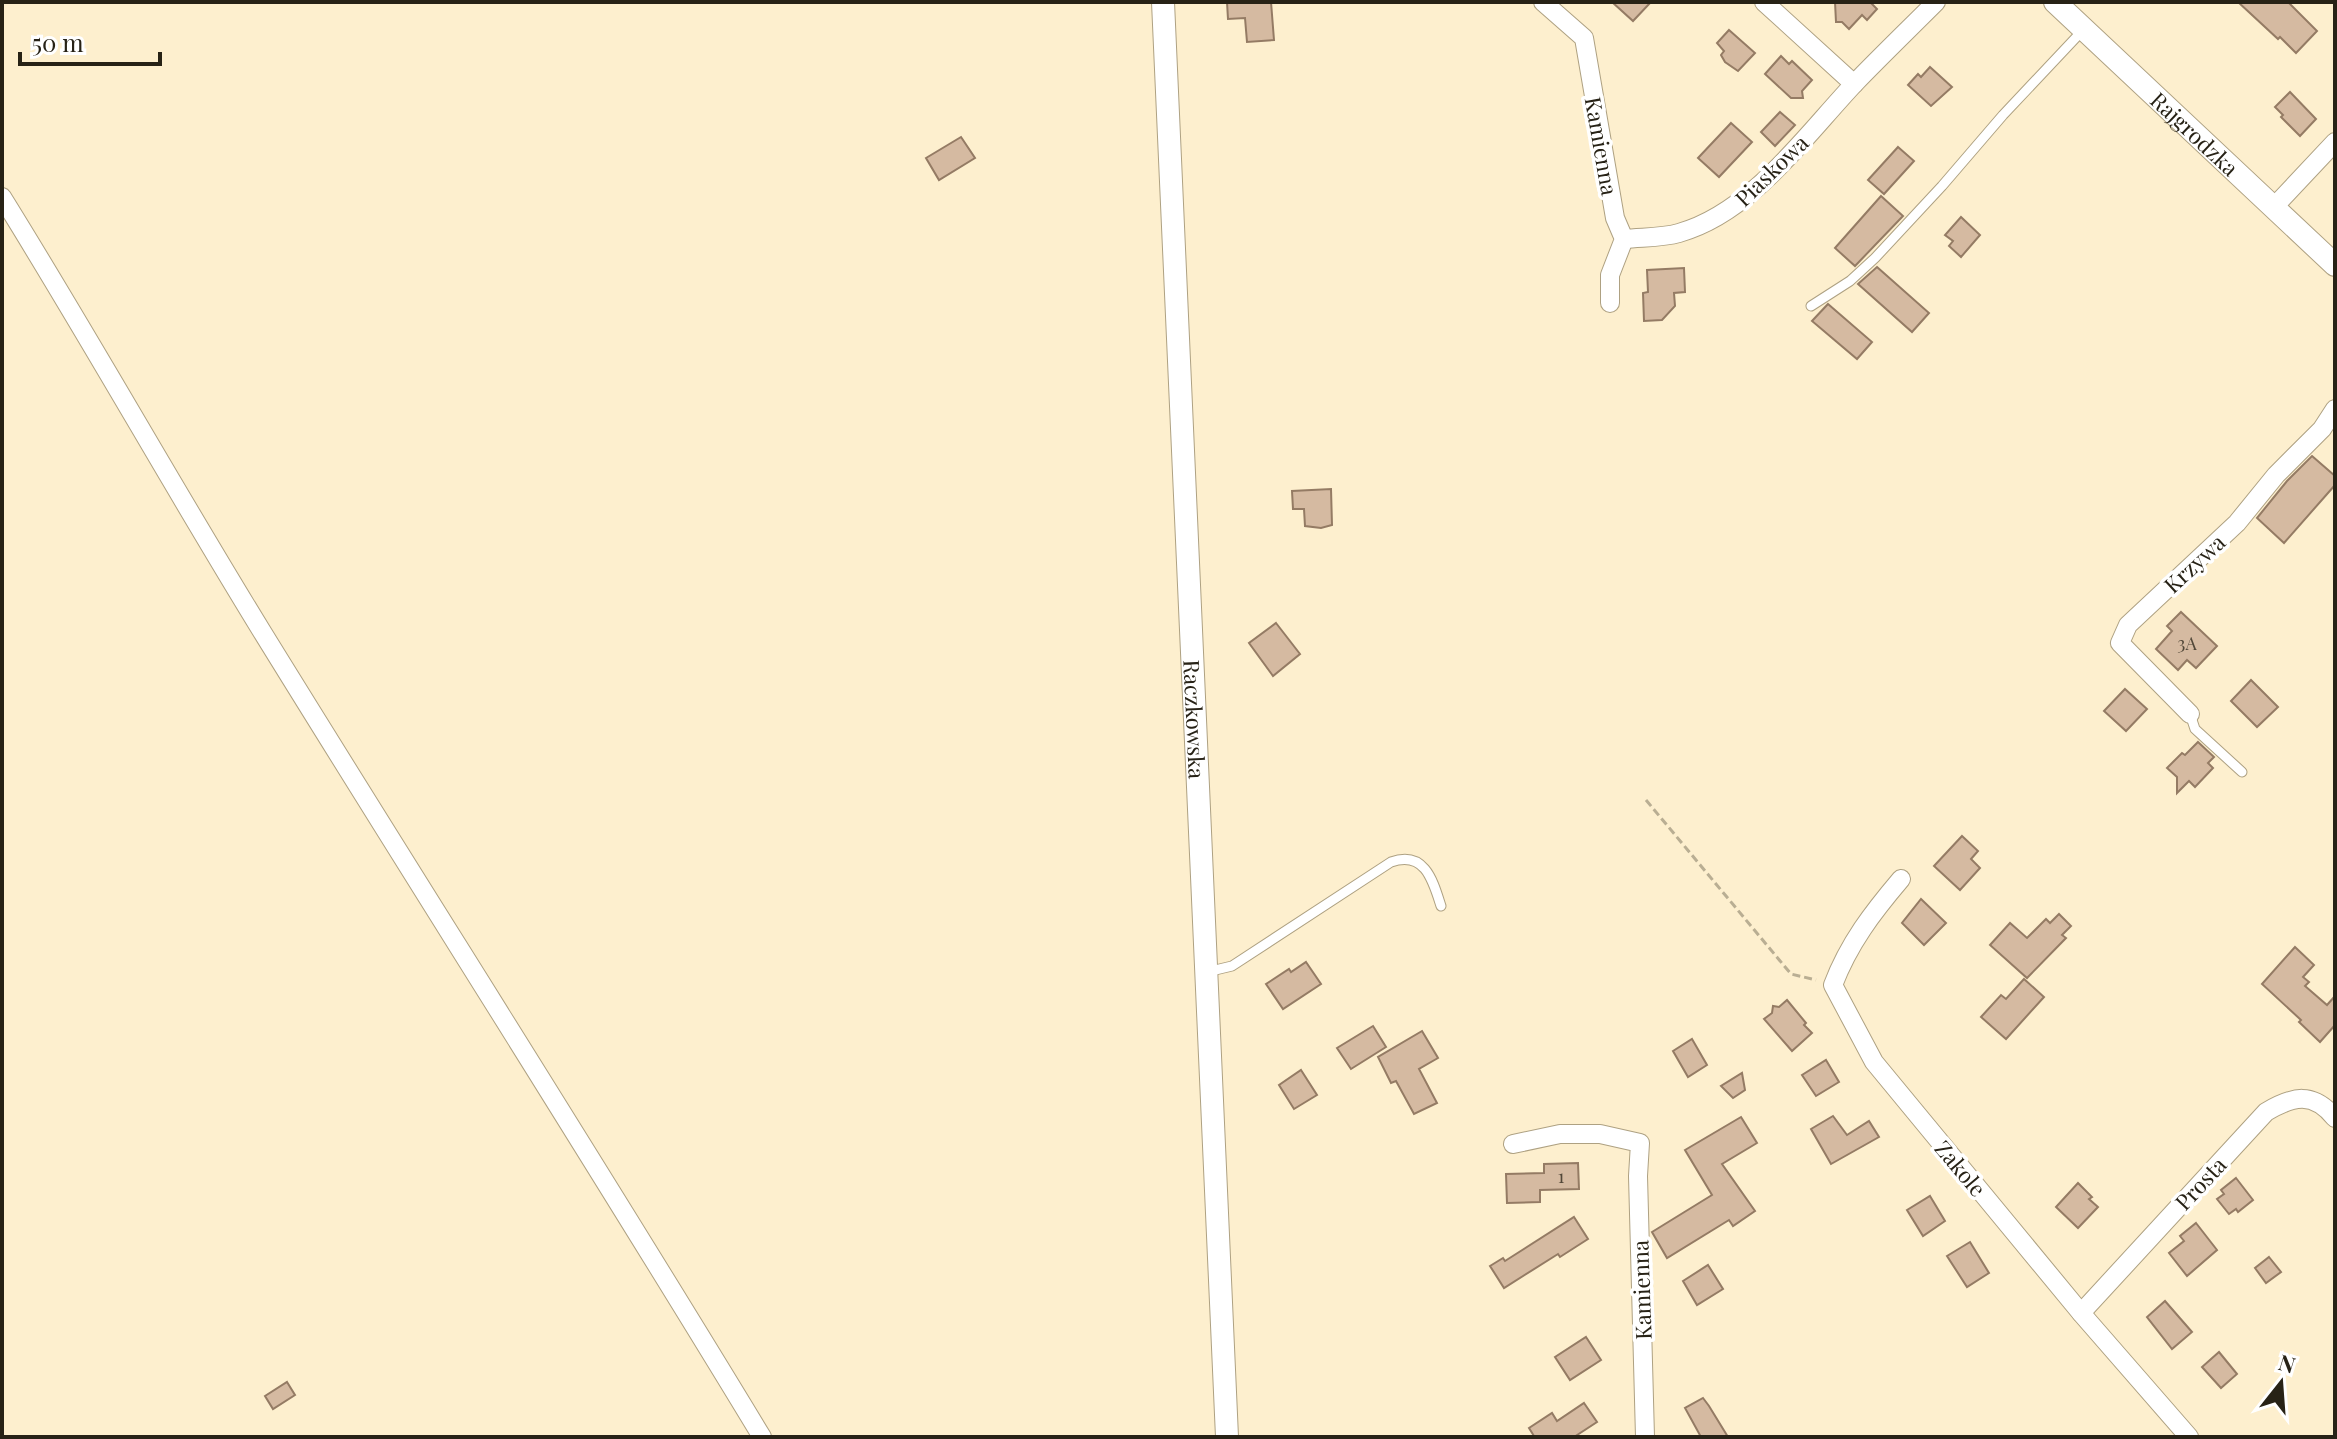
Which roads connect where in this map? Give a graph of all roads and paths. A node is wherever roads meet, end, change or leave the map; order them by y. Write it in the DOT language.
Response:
graph roads {
  1 [pos="1163,2"];
  2 [pos="1543,2"];
  3 [pos="1764,2"];
  4 [pos="1936,2"];
  5 [pos="2055,2"];
  6 [pos="2084,29"];
  7 [pos="1854,84"];
  8 [pos="2335,142"];
  9 [pos="2,197"];
  10 [pos="2273,208"];
  11 [pos="1624,239"];
  12 [pos="2335,265"];
  13 [pos="1610,303"];
  14 [pos="1811,306"];
  15 [pos="2335,409"];
  16 [pos="2190,714"];
  17 [pos="2242,772"];
  18 [pos="1646,800"];
  19 [pos="1901,879"];
  20 [pos="1441,906"];
  21 [pos="1207,972"];
  22 [pos="1833,985"];
  23 [pos="2335,1118"];
  24 [pos="1513,1144"];
  25 [pos="2081,1313"];
  26 [pos="762,1437"];
  27 [pos="1227,1437"];
  28 [pos="1645,1437"];
  29 [pos="2189,1437"];
  1 -- 21 [label="street, Raczkowska"];
  2 -- 11 [label="street, Kamienna"];
  3 -- 7 [label="street"];
  4 -- 7 [label="street, Piaskowa"];
  5 -- 6 [label="street, Rajgrodzka"];
  6 -- 10 [label="street, Rajgrodzka"];
  6 -- 14 [label="lane"];
  7 -- 11 [label="street, Piaskowa"];
  8 -- 10 [label="street"];
  9 -- 26 [label="street"];
  10 -- 12 [label="street, Rajgrodzka"];
  11 -- 13 [label="street"];
  15 -- 16 [label="street, Krzywa"];
  16 -- 17 [label="lane"];
  18 -- 22 [label="path"];
  19 -- 22 [label="street"];
  20 -- 21 [label="lane"];
  21 -- 27 [label="street, Raczkowska"];
  22 -- 25 [label="street, Zakole"];
  23 -- 25 [label="street, Prosta"];
  24 -- 28 [label="street, Kamienna"];
  25 -- 29 [label="street, Zakole"];
}
